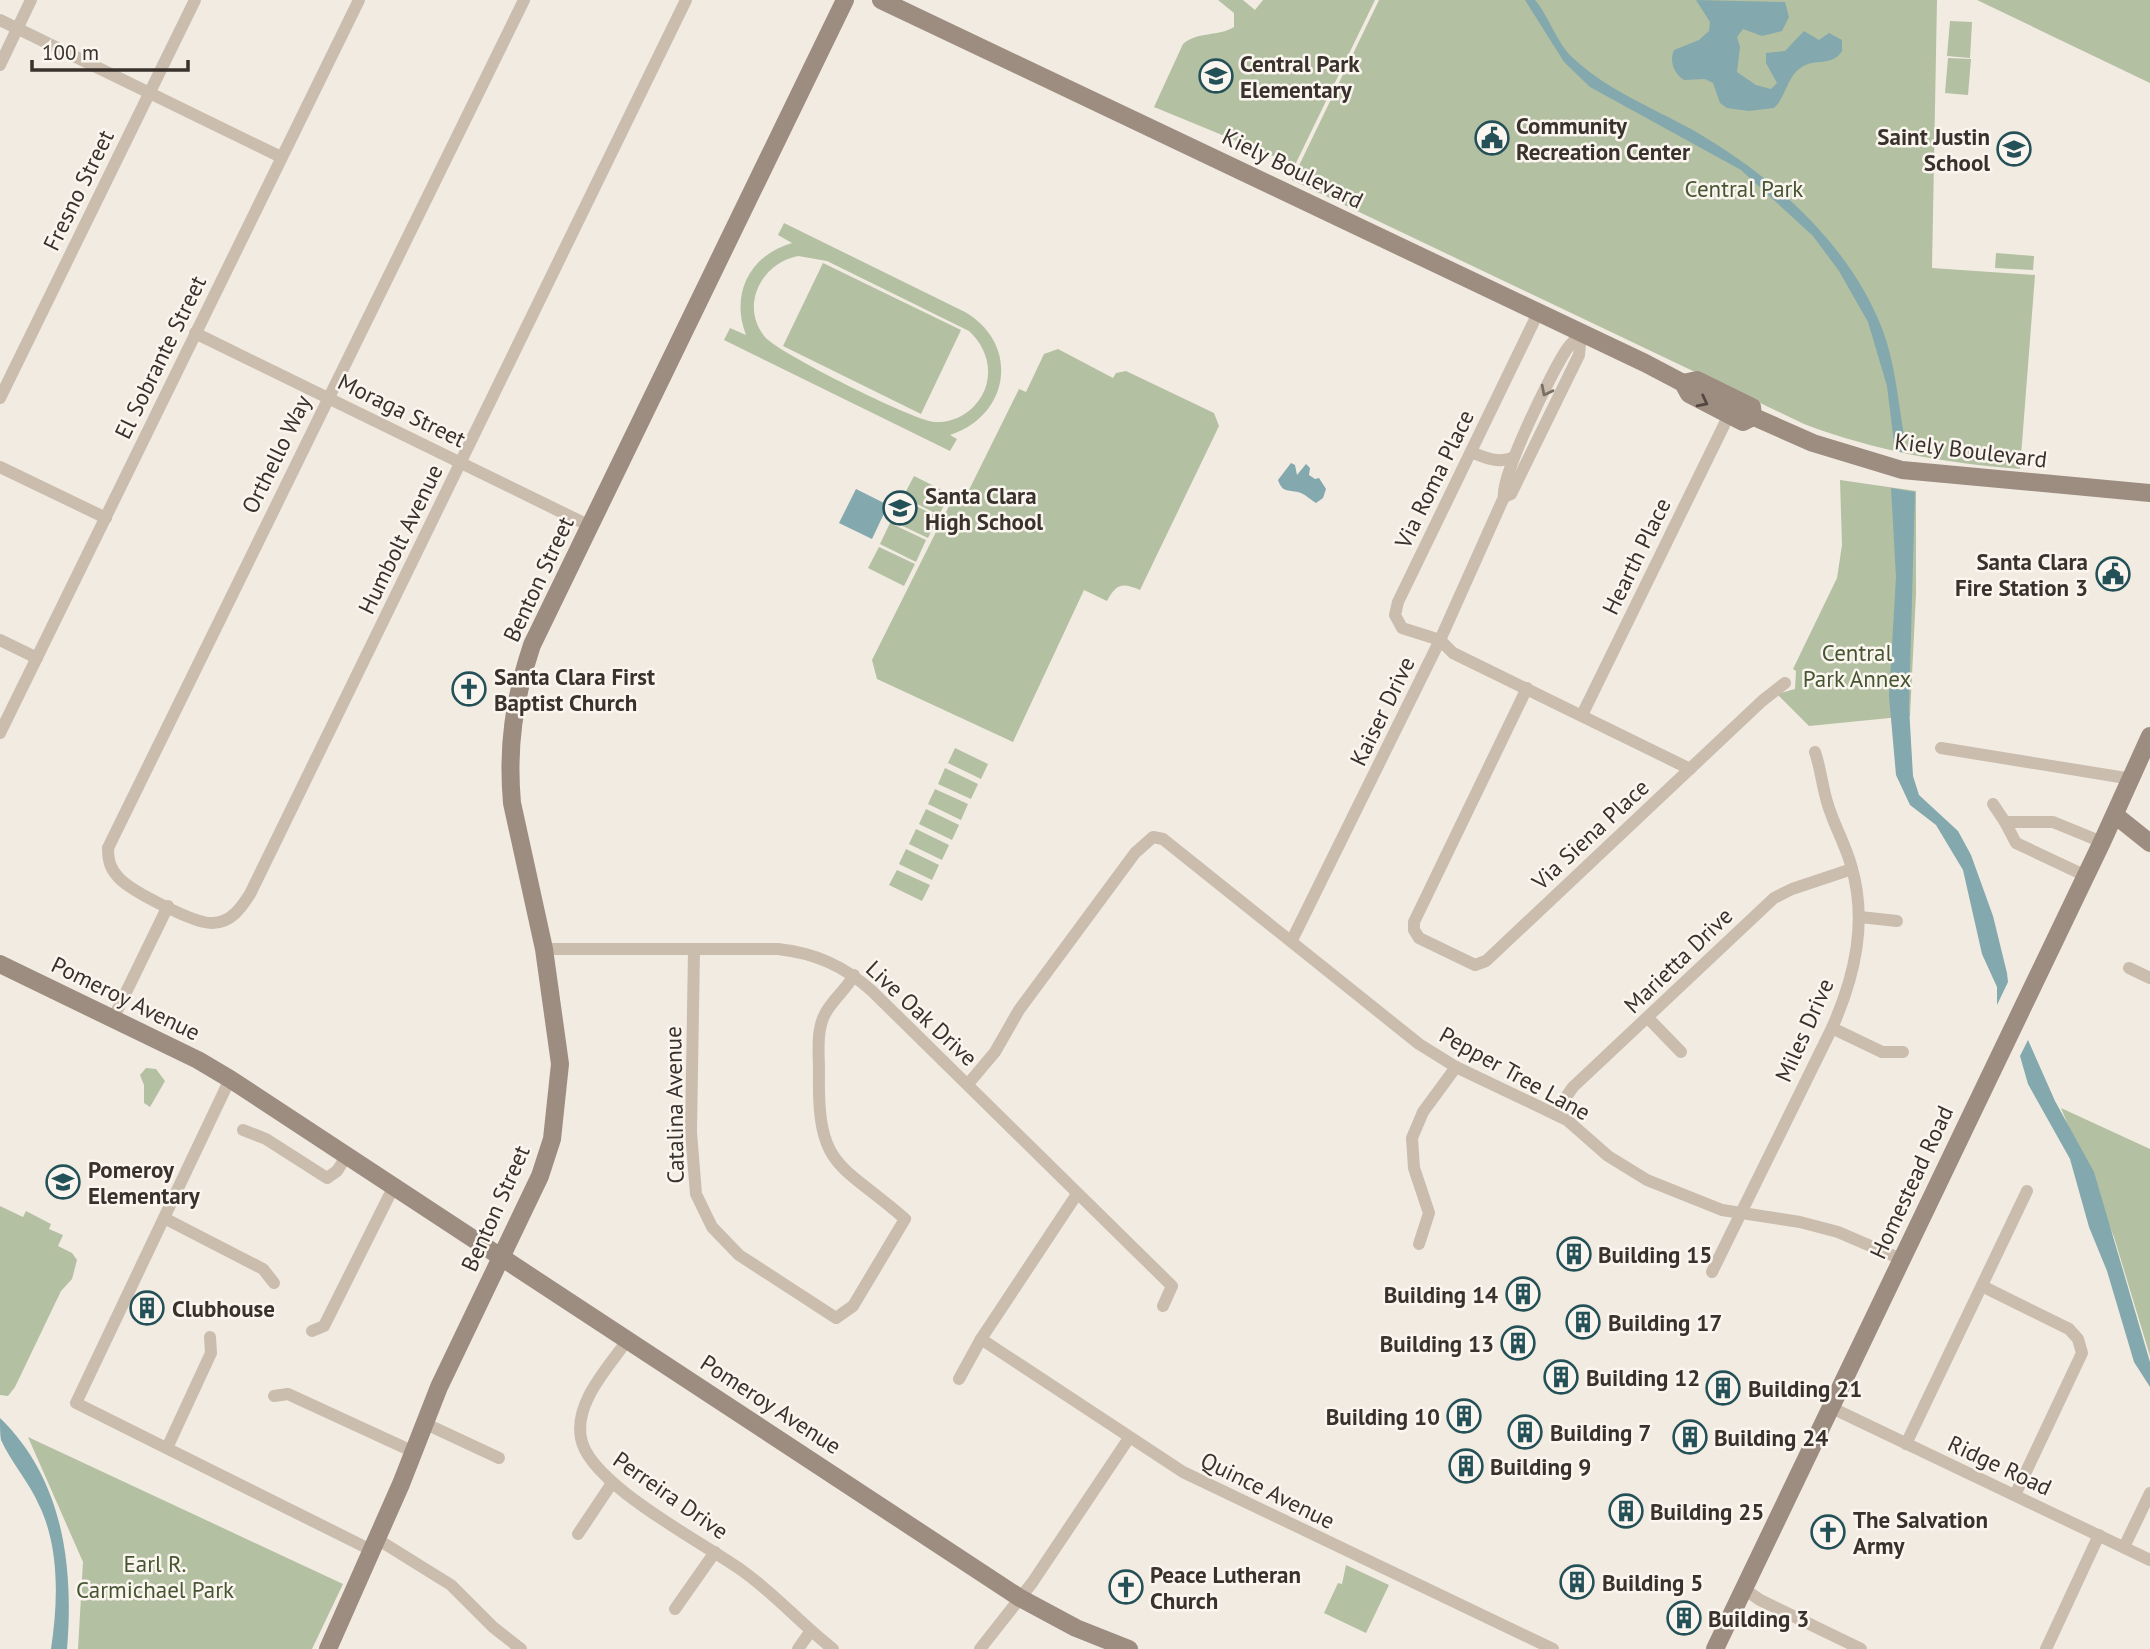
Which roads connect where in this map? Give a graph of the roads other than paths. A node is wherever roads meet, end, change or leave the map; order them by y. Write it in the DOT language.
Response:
graph roads {
  1 [pos="31,0"];
  2 [pos="195,0"];
  3 [pos="359,0"];
  4 [pos="524,0"];
  5 [pos="686,0"];
  6 [pos="845,0"];
  7 [pos="881,0"];
  8 [pos="0,20"];
  9 [pos="17,29"];
  10 [pos="0,65"];
  11 [pos="149,93"];
  12 [pos="281,157"];
  13 [pos="1538,313"];
  14 [pos="195,333"];
  15 [pos="1581,333"];
  16 [pos="1683,383"];
  17 [pos="327,397"];
  18 [pos="0,398"];
  19 [pos="1729,415"];
  20 [pos="1753,417"];
  21 [pos="1471,452"];
  22 [pos="461,462"];
  23 [pos="1512,463"];
  24 [pos="0,467"];
  25 [pos="1524,468"];
  26 [pos="2150,493"];
  27 [pos="1503,497"];
  28 [pos="106,518"];
  29 [pos="590,526"];
  30 [pos="0,640"];
  31 [pos="1440,640"];
  32 [pos="37,658"];
  33 [pos="1786,683"];
  34 [pos="1527,688"];
  35 [pos="1582,715"];
  36 [pos="0,733"];
  37 [pos="2150,736"];
  38 [pos="1941,748"];
  39 [pos="1815,752"];
  40 [pos="1690,769"];
  41 [pos="2132,779"];
  42 [pos="1993,804"];
  43 [pos="2115,815"];
  44 [pos="2005,822"];
  45 [pos="2102,842"];
  46 [pos="2150,842"];
  47 [pos="1852,869"];
  48 [pos="2085,876"];
  49 [pos="168,906"];
  50 [pos="1860,917"];
  51 [pos="1897,921"];
  52 [pos="1293,940"];
  53 [pos="544,949"];
  54 [pos="694,950"];
  55 [pos="0,964"];
  56 [pos="2129,968"];
  57 [pos="854,975"];
  58 [pos="2150,978"];
  59 [pos="1648,1018"];
  60 [pos="113,1019"];
  61 [pos="1832,1028"];
  62 [pos="1681,1052"];
  63 [pos="1903,1052"];
  64 [pos="1456,1067"];
  65 [pos="230,1079"];
  66 [pos="968,1084"];
  67 [pos="1555,1113"];
  68 [pos="243,1130"];
  69 [pos="346,1157"];
  70 [pos="393,1188"];
  71 [pos="2027,1191"];
  72 [pos="1077,1194"];
  73 [pos="1741,1214"];
  74 [pos="164,1218"];
  75 [pos="1419,1244"];
  76 [pos="501,1257"];
  77 [pos="1901,1259"];
  78 [pos="1712,1272"];
  79 [pos="274,1283"];
  80 [pos="1982,1286"];
  81 [pos="1163,1306"];
  82 [pos="312,1331"];
  83 [pos="210,1337"];
  84 [pos="628,1339"];
  85 [pos="981,1339"];
  86 [pos="959,1379"];
  87 [pos="274,1396"];
  88 [pos="1832,1408"];
  89 [pos="424,1423"];
  90 [pos="1129,1438"];
  91 [pos="1906,1444"];
  92 [pos="167,1447"];
  93 [pos="414,1452"];
  94 [pos="499,1458"];
  95 [pos="612,1483"];
  96 [pos="2150,1493"];
  97 [pos="2015,1495"];
  98 [pos="578,1534"];
  99 [pos="2099,1535"];
  100 [pos="375,1545"];
  101 [pos="2124,1547"];
  102 [pos="715,1552"];
  103 [pos="2150,1559"];
  104 [pos="1744,1589"];
  105 [pos="1020,1598"];
  106 [pos="675,1609"];
  107 [pos="810,1632"];
  108 [pos="328,1649"];
  109 [pos="521,1649"];
  110 [pos="799,1649"];
  111 [pos="834,1649"];
  112 [pos="980,1649"];
  113 [pos="1129,1649"];
  114 [pos="1553,1649"];
  115 [pos="1715,1649"];
  116 [pos="1861,1649"];
  117 [pos="2046,1649"];
  1 -- 9 [label="street"];
  2 -- 11 [label="street, Fresno Street"];
  3 -- 12 [label="street, El Sobrante Street"];
  4 -- 17 [label="street, Orthello Way"];
  5 -- 22 [label="street, Humbolt Avenue"];
  6 -- 29 [label="main road, Benton Street"];
  7 -- 13 [label="main road, Kiely Boulevard"];
  8 -- 9 [label="street"];
  9 -- 10 [label="street"];
  9 -- 11 [label="street"];
  11 -- 12 [label="street"];
  11 -- 18 [label="street, Fresno Street"];
  12 -- 14 [label="street, El Sobrante Street"];
  13 -- 15 [label="main road, Kiely Boulevard"];
  13 -- 21 [label="street, Via Roma Place"];
  14 -- 17 [label="street, Moraga Street"];
  14 -- 28 [label="street, El Sobrante Street"];
  15 -- 16 [label="main road, Kiely Boulevard"];
  15 -- 23 [label="street, Kaiser Drive, one-way"];
  15 -- 25 [label="street, Kaiser Drive"];
  16 -- 19 [label="main road, Kiely Boulevard, one-way"];
  16 -- 20 [label="main road, Kiely Boulevard"];
  17 -- 22 [label="street, Moraga Street"];
  17 -- 49 [label="street, Orthello Way"];
  19 -- 20 [label="main road, Kiely Boulevard"];
  19 -- 35 [label="street, Hearth Place"];
  20 -- 26 [label="main road, Kiely Boulevard"];
  21 -- 23 [label="street"];
  21 -- 31 [label="street, Via Roma Place"];
  22 -- 29 [label="street, Moraga Street"];
  22 -- 49 [label="street, Humbolt Avenue"];
  23 -- 25 [label="street"];
  23 -- 27 [label="street, Kaiser Drive"];
  24 -- 28 [label="street"];
  25 -- 27 [label="street, Kaiser Drive"];
  27 -- 31 [label="street, Kaiser Drive"];
  28 -- 32 [label="street, El Sobrante Street"];
  29 -- 53 [label="main road, Benton Street"];
  30 -- 32 [label="street"];
  31 -- 34 [label="street"];
  31 -- 52 [label="street, Kaiser Drive"];
  32 -- 36 [label="street, El Sobrante Street"];
  33 -- 40 [label="street, Via Siena Place"];
  34 -- 35 [label="street"];
  34 -- 40 [label="street, Via Siena Place"];
  35 -- 40 [label="street"];
  37 -- 41 [label="main road, Homestead Road"];
  38 -- 41 [label="street"];
  39 -- 47 [label="street, Miles Drive"];
  41 -- 43 [label="main road, Homestead Road"];
  42 -- 44 [label="street"];
  43 -- 45 [label="main road, Homestead Road"];
  43 -- 46 [label="main road"];
  44 -- 45 [label="street"];
  44 -- 48 [label="street"];
  45 -- 48 [label="main road, Homestead Road"];
  47 -- 50 [label="street, Miles Drive"];
  47 -- 59 [label="street, Marietta Drive"];
  48 -- 77 [label="main road, Homestead Road"];
  49 -- 60 [label="street"];
  50 -- 51 [label="street"];
  50 -- 61 [label="street, Miles Drive"];
  52 -- 64 [label="street, Pepper Tree Lane"];
  52 -- 66 [label="street, Pepper Tree Lane"];
  53 -- 54 [label="street, Live Oak Drive"];
  53 -- 76 [label="main road, Benton Street"];
  54 -- 57 [label="street, Live Oak Drive"];
  54 -- 57 [label="street, Catalina Avenue"];
  55 -- 60 [label="main road, Pomeroy Avenue"];
  56 -- 58 [label="street"];
  57 -- 66 [label="street, Live Oak Drive"];
  59 -- 62 [label="street"];
  59 -- 67 [label="street, Marietta Drive"];
  60 -- 65 [label="main road, Pomeroy Avenue"];
  61 -- 63 [label="street"];
  61 -- 73 [label="street, Miles Drive"];
  64 -- 67 [label="street, Pepper Tree Lane"];
  64 -- 75 [label="street"];
  65 -- 69 [label="main road, Pomeroy Avenue"];
  65 -- 74 [label="street"];
  66 -- 72 [label="street, Live Oak Drive"];
  67 -- 73 [label="street, Pepper Tree Lane"];
  68 -- 69 [label="street"];
  69 -- 70 [label="main road, Pomeroy Avenue"];
  70 -- 76 [label="main road, Pomeroy Avenue"];
  70 -- 82 [label="street"];
  71 -- 80 [label="street"];
  72 -- 81 [label="street, Live Oak Drive"];
  72 -- 85 [label="street"];
  73 -- 77 [label="street, Pepper Tree Lane"];
  73 -- 78 [label="street, Miles Drive"];
  74 -- 79 [label="street"];
  74 -- 92 [label="street"];
  76 -- 84 [label="main road, Pomeroy Avenue"];
  76 -- 89 [label="main road, Benton Street"];
  77 -- 88 [label="main road, Homestead Road"];
  80 -- 91 [label="street"];
  80 -- 97 [label="street"];
  83 -- 92 [label="street"];
  84 -- 95 [label="street, Perreira Drive"];
  84 -- 105 [label="main road, Pomeroy Avenue"];
  85 -- 86 [label="street"];
  85 -- 90 [label="street, Quince Avenue"];
  87 -- 93 [label="street"];
  88 -- 91 [label="street, Ridge Road"];
  88 -- 104 [label="main road, Homestead Road"];
  89 -- 93 [label="main road, Benton Street"];
  89 -- 94 [label="street"];
  90 -- 105 [label="street"];
  90 -- 114 [label="street, Quince Avenue"];
  91 -- 97 [label="street, Ridge Road"];
  92 -- 100 [label="street"];
  93 -- 100 [label="main road, Benton Street"];
  95 -- 98 [label="street"];
  95 -- 102 [label="street, Perreira Drive"];
  96 -- 101 [label="street"];
  97 -- 99 [label="street, Ridge Road"];
  99 -- 101 [label="street, Ridge Road"];
  99 -- 117 [label="street"];
  100 -- 108 [label="main road, Benton Street"];
  100 -- 109 [label="street"];
  101 -- 103 [label="street, Ridge Road"];
  102 -- 106 [label="street"];
  102 -- 107 [label="street, Perreira Drive"];
  104 -- 115 [label="main road, Homestead Road"];
  104 -- 116 [label="street"];
  105 -- 112 [label="street"];
  105 -- 113 [label="main road, Pomeroy Avenue"];
  107 -- 110 [label="street"];
  107 -- 111 [label="street, Perreira Drive"];
}
